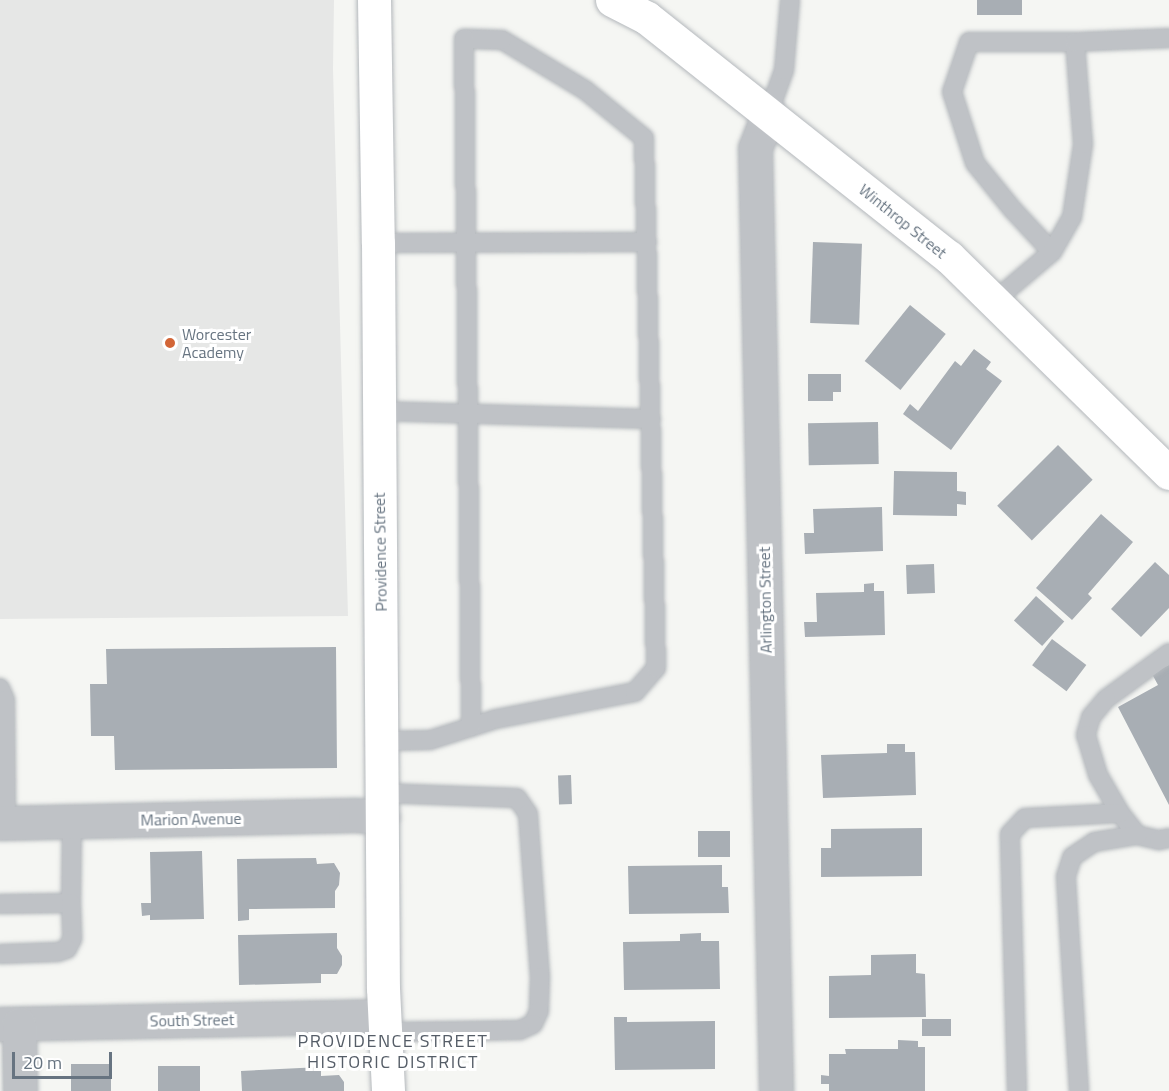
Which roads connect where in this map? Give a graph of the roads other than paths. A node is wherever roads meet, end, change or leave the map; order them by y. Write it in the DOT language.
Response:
graph roads {
  1 [pos="612,0"];
  2 [pos="790,0"];
  3 [pos="377,4"];
  4 [pos="1169,38"];
  5 [pos="1075,42"];
  6 [pos="769,112"];
  7 [pos="466,242"];
  8 [pos="647,242"];
  9 [pos="378,243"];
  10 [pos="1052,252"];
  11 [pos="993,302"];
  12 [pos="378,411"];
  13 [pos="468,413"];
  14 [pos="651,419"];
  15 [pos="1169,473"];
  16 [pos="1169,652"];
  17 [pos="0,688"];
  18 [pos="471,727"];
  19 [pos="382,741"];
  20 [pos="382,805"];
  21 [pos="1120,813"];
  22 [pos="72,821"];
  23 [pos="3,823"];
  24 [pos="1137,835"];
  25 [pos="1169,838"];
  26 [pos="71,903"];
  27 [pos="0,904"];
  28 [pos="0,954"];
  29 [pos="9,1024"];
  30 [pos="385,1024"];
  31 [pos="20,1091"];
  32 [pos="388,1091"];
  33 [pos="776,1091"];
  34 [pos="1017,1091"];
  35 [pos="1078,1091"];
  1 -- 6 [label="street, Winthrop Street"];
  2 -- 6 [label="lane"];
  3 -- 9 [label="street, Providence Street"];
  4 -- 5 [label="lane"];
  5 -- 10 [label="lane"];
  5 -- 10 [label="lane"];
  6 -- 11 [label="street, Winthrop Street"];
  6 -- 33 [label="street, Arlington Street"];
  7 -- 8 [label="lane"];
  7 -- 8 [label="lane"];
  7 -- 9 [label="lane"];
  7 -- 13 [label="lane"];
  8 -- 14 [label="lane"];
  9 -- 12 [label="street, Providence Street"];
  10 -- 11 [label="lane"];
  11 -- 15 [label="street, Winthrop Street"];
  12 -- 13 [label="lane"];
  12 -- 19 [label="street, Providence Street"];
  13 -- 14 [label="lane"];
  13 -- 18 [label="lane"];
  14 -- 18 [label="lane"];
  16 -- 21 [label="lane"];
  17 -- 23 [label="lane"];
  18 -- 19 [label="lane"];
  19 -- 20 [label="street, Providence Street"];
  20 -- 22 [label="street, Marion Avenue"];
  20 -- 30 [label="street, Providence Street"];
  20 -- 30 [label="lane"];
  21 -- 24 [label="lane"];
  21 -- 34 [label="lane"];
  22 -- 23 [label="street, Marion Avenue"];
  22 -- 26 [label="lane"];
  24 -- 25 [label="lane"];
  24 -- 35 [label="lane"];
  26 -- 27 [label="lane"];
  26 -- 28 [label="lane"];
  29 -- 30 [label="street, South Street"];
  29 -- 31 [label="street"];
  30 -- 32 [label="street, Providence Street"];
}
